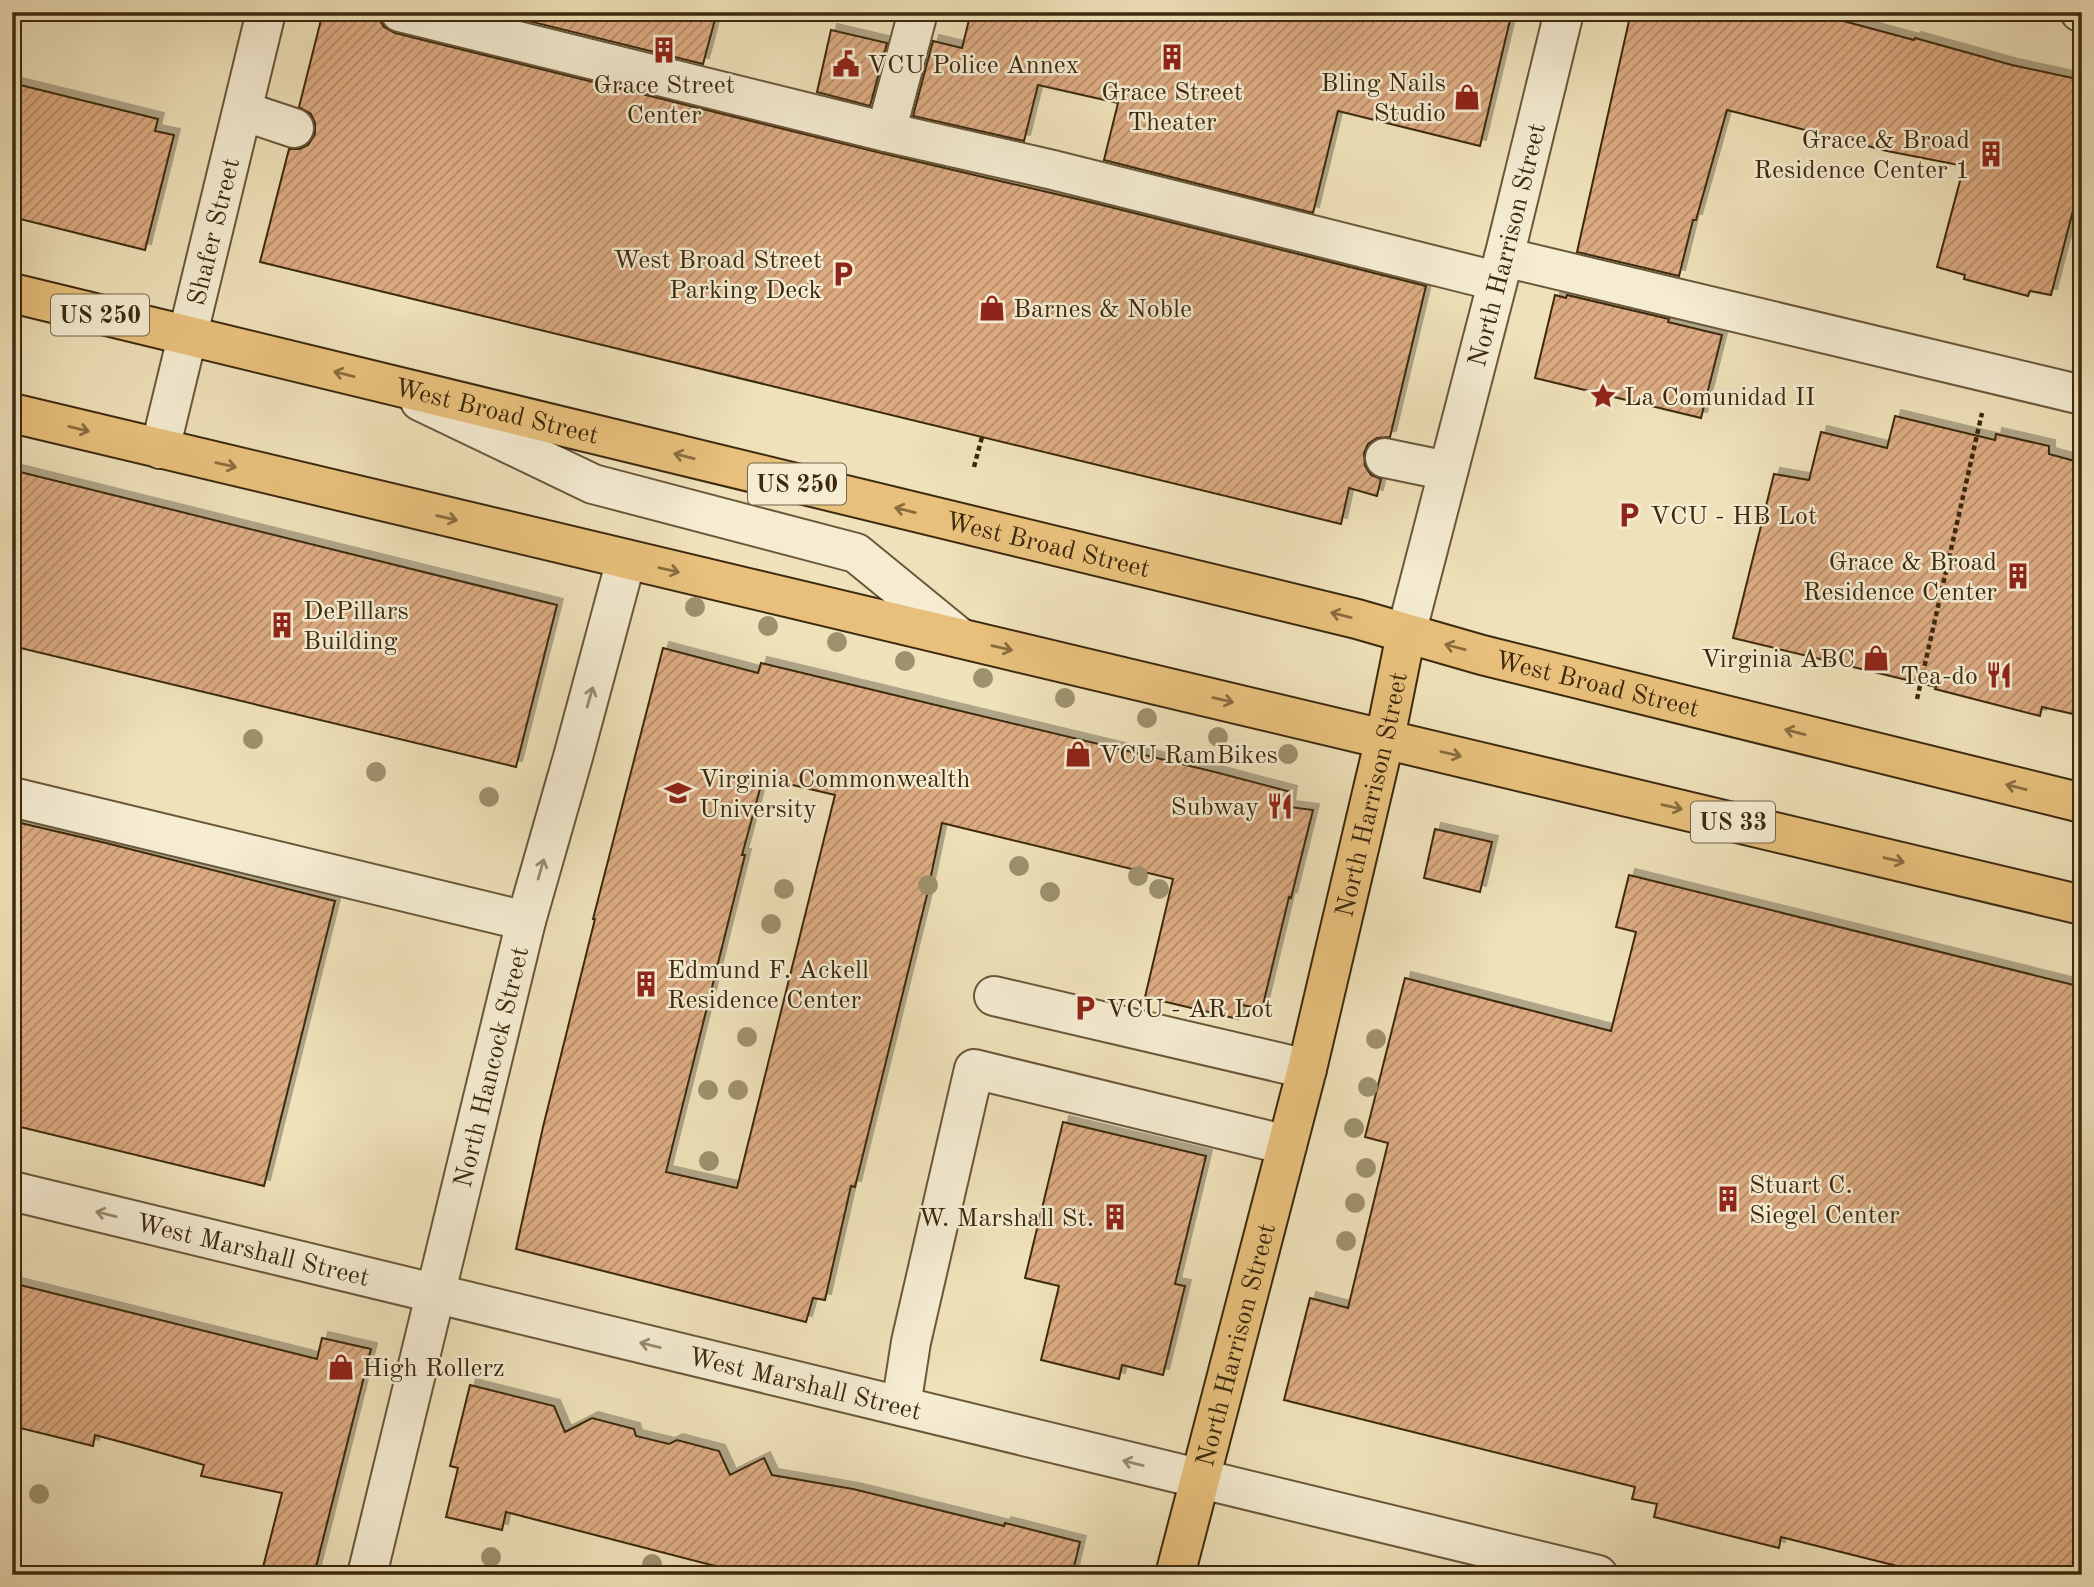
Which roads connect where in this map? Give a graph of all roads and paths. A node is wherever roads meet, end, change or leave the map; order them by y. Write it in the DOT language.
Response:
graph roads {
  1 [pos="266,12"];
  2 [pos="400,12"];
  3 [pos="918,12"];
  4 [pos="1564,12"];
  5 [pos="243,111"];
  6 [pos="294,128"];
  7 [pos="886,132"];
  8 [pos="1500,269"];
  9 [pos="12,293"];
  10 [pos="187,336"];
  11 [pos="1991,374"];
  12 [pos="386,384"];
  13 [pos="2082,396"];
  14 [pos="12,412"];
  15 [pos="982,437"];
  16 [pos="160,449"];
  17 [pos="1385,458"];
  18 [pos="974,467"];
  19 [pos="1448,471"];
  20 [pos="626,560"];
  21 [pos="1406,634"];
  22 [pos="960,638"];
  23 [pos="1916,699"];
  24 [pos="1385,738"];
  25 [pos="12,797"];
  26 [pos="2082,803"];
  27 [pos="2082,905"];
  28 [pos="526,921"];
  29 [pos="994,996"];
  30 [pos="1307,1069"];
  31 [pos="1287,1145"];
  32 [pos="12,1191"];
  33 [pos="436,1294"];
  34 [pos="901,1406"];
  35 [pos="1200,1478"];
  36 [pos="368,1575"];
  37 [pos="1175,1575"];
  38 [pos="1598,1575"];
  1 -- 5 [label="street, Shafer Street"];
  2 -- 7 [label="street"];
  3 -- 7 [label="street"];
  4 -- 8 [label="street, North Harrison Street"];
  5 -- 6 [label="street"];
  5 -- 10 [label="street, Shafer Street"];
  7 -- 8 [label="street"];
  8 -- 11 [label="street"];
  8 -- 19 [label="street, North Harrison Street"];
  9 -- 10 [label="main road, West Broad Street / US 250"];
  12 -- 10 [label="main road, West Broad Street / US 250, one-way"];
  10 -- 16 [label="street, Shafer Street"];
  11 -- 13 [label="street"];
  11 -- 23 [label="path"];
  21 -- 12 [label="main road, West Broad Street / US 250, one-way"];
  12 -- 22 [label="street"];
  14 -- 16 [label="main road, one-way"];
  15 -- 18 [label="path"];
  16 -- 20 [label="main road, one-way"];
  17 -- 19 [label="street"];
  19 -- 21 [label="street, North Harrison Street"];
  20 -- 22 [label="main road, one-way"];
  28 -- 20 [label="street, North Hancock Street, one-way"];
  21 -- 24 [label="main road, North Harrison Street"];
  26 -- 21 [label="main road, West Broad Street, one-way"];
  22 -- 24 [label="main road, one-way"];
  24 -- 27 [label="main road, US 33, one-way"];
  24 -- 30 [label="main road, North Harrison Street"];
  25 -- 28 [label="street"];
  28 -- 33 [label="street, North Hancock Street"];
  29 -- 30 [label="street"];
  30 -- 31 [label="main road, North Harrison Street"];
  31 -- 34 [label="street"];
  31 -- 35 [label="main road, North Harrison Street"];
  33 -- 32 [label="street, West Marshall Street, one-way"];
  34 -- 33 [label="street, West Marshall Street, one-way"];
  33 -- 36 [label="street, North Hancock Street"];
  35 -- 34 [label="street, West Marshall Street, one-way"];
  35 -- 37 [label="main road, North Harrison Street"];
  35 -- 38 [label="street, West Marshall Street"];
}
